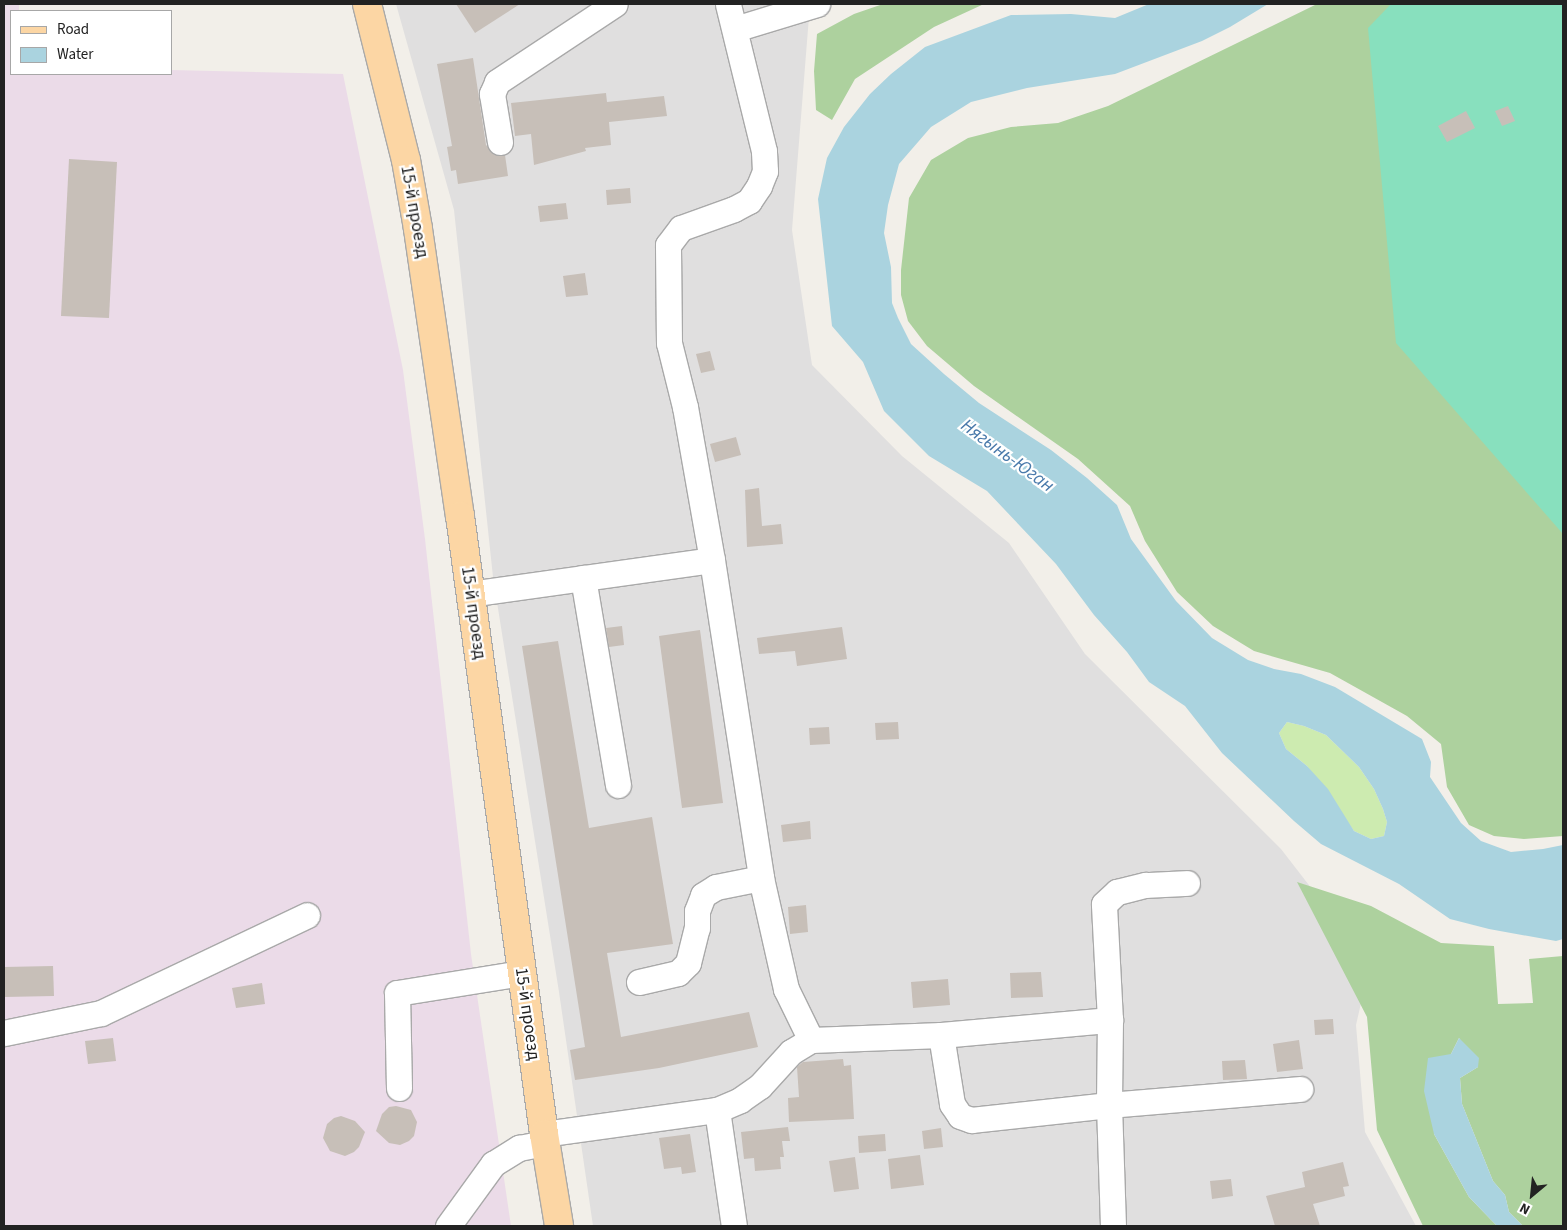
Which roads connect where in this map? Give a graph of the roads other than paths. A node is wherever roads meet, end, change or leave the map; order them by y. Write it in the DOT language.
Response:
graph roads {
  1 [pos="367,4"];
  2 [pos="615,4"];
  3 [pos="728,4"];
  4 [pos="817,4"];
  5 [pos="736,29"];
  6 [pos="500,142"];
  7 [pos="712,560"];
  8 [pos="583,578"];
  9 [pos="470,594"];
  10 [pos="618,785"];
  11 [pos="761,878"];
  12 [pos="1187,883"];
  13 [pos="307,915"];
  14 [pos="522,973"];
  15 [pos="639,982"];
  16 [pos="1110,1020"];
  17 [pos="4,1032"];
  18 [pos="941,1035"];
  19 [pos="811,1040"];
  20 [pos="399,1088"];
  21 [pos="1300,1089"];
  22 [pos="1109,1105"];
  23 [pos="717,1110"];
  24 [pos="544,1139"];
  25 [pos="448,1226"];
  26 [pos="559,1226"];
  27 [pos="734,1226"];
  28 [pos="1113,1226"];
  1 -- 9 [label="main road, 15-й проезд"];
  2 -- 6 [label="lane"];
  3 -- 5 [label="lane"];
  4 -- 5 [label="lane"];
  5 -- 7 [label="lane"];
  7 -- 8 [label="lane"];
  7 -- 11 [label="lane"];
  8 -- 9 [label="lane"];
  8 -- 10 [label="lane"];
  9 -- 14 [label="main road, 15-й проезд"];
  11 -- 15 [label="lane"];
  11 -- 19 [label="lane"];
  12 -- 16 [label="lane"];
  13 -- 17 [label="lane"];
  14 -- 20 [label="lane"];
  14 -- 24 [label="main road, 15-й проезд"];
  16 -- 18 [label="lane"];
  16 -- 22 [label="lane"];
  18 -- 19 [label="lane"];
  18 -- 22 [label="lane"];
  19 -- 23 [label="lane"];
  21 -- 22 [label="lane"];
  22 -- 28 [label="lane"];
  23 -- 24 [label="lane"];
  23 -- 27 [label="lane"];
  24 -- 25 [label="lane"];
  24 -- 26 [label="main road, 15-й проезд"];
}
